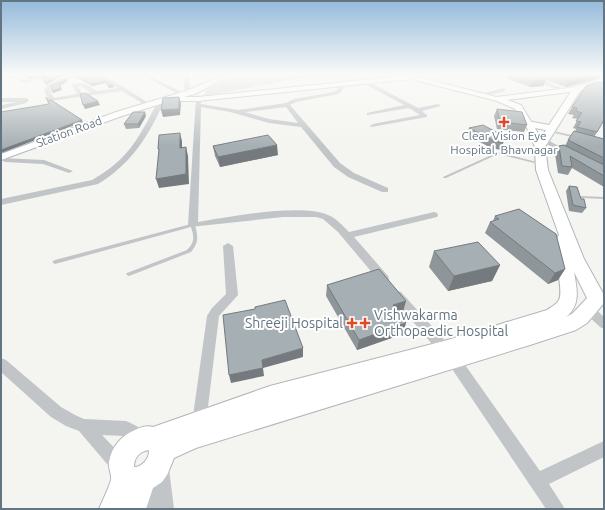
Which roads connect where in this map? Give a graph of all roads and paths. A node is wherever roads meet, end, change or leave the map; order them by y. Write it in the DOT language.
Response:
graph roads {
  1 [pos="193,98"];
  2 [pos="51,99"];
  3 [pos="61,99"];
  4 [pos="139,99"];
  5 [pos="170,99"];
  6 [pos="175,99"];
  7 [pos="175,99"];
  8 [pos="196,99"];
  9 [pos="306,99"];
  10 [pos="396,99"];
  11 [pos="496,99"];
  12 [pos="518,99"];
  13 [pos="567,99"];
  14 [pos="1,100"];
  15 [pos="161,101"];
  16 [pos="149,105"];
  17 [pos="287,105"];
  18 [pos="409,106"];
  19 [pos="438,106"];
  20 [pos="1,107"];
  21 [pos="518,107"];
  22 [pos="417,110"];
  23 [pos="236,111"];
  24 [pos="369,114"];
  25 [pos="425,116"];
  26 [pos="528,124"];
  27 [pos="304,125"];
  28 [pos="373,126"];
  29 [pos="399,128"];
  30 [pos="551,130"];
  31 [pos="580,138"];
  32 [pos="542,144"];
  33 [pos="577,158"];
  34 [pos="4,159"];
  35 [pos="542,164"];
  36 [pos="69,171"];
  37 [pos="445,177"];
  38 [pos="385,190"];
  39 [pos="582,197"];
  40 [pos="604,198"];
  41 [pos="1,202"];
  42 [pos="434,215"];
  43 [pos="193,225"];
  44 [pos="563,225"];
  45 [pos="347,236"];
  46 [pos="228,246"];
  47 [pos="55,262"];
  48 [pos="129,274"];
  49 [pos="588,305"];
  50 [pos="604,324"];
  51 [pos="449,355"];
  52 [pos="1,364"];
  53 [pos="199,423"];
  54 [pos="84,426"];
  55 [pos="604,450"];
  56 [pos="145,462"];
  57 [pos="536,481"];
  58 [pos="113,509"];
  59 [pos="132,509"];
  60 [pos="149,509"];
  61 [pos="165,509"];
  62 [pos="556,509"];
  1 -- 43 [label="street"];
  2 -- 3 [label="street"];
  4 -- 16 [label="street"];
  5 -- 6 [label="main road, Station Road"];
  5 -- 7 [label="main road"];
  5 -- 15 [label="main road, Station Road"];
  8 -- 23 [label="street"];
  9 -- 17 [label="street"];
  10 -- 18 [label="street"];
  11 -- 21 [label="main road"];
  12 -- 21 [label="main road"];
  13 -- 30 [label="main road"];
  14 -- 20 [label="street"];
  15 -- 16 [label="main road, Station Road"];
  15 -- 41 [label="street"];
  16 -- 34 [label="main road, Station Road"];
  17 -- 23 [label="street"];
  17 -- 27 [label="street"];
  18 -- 22 [label="street"];
  18 -- 24 [label="street"];
  19 -- 22 [label="street"];
  21 -- 26 [label="main road"];
  22 -- 25 [label="street"];
  23 -- 27 [label="street"];
  25 -- 28 [label="street"];
  25 -- 29 [label="street"];
  26 -- 30 [label="main road"];
  26 -- 32 [label="main road"];
  27 -- 38 [label="street"];
  30 -- 31 [label="lane"];
  30 -- 32 [label="main road"];
  32 -- 33 [label="street"];
  32 -- 35 [label="main road"];
  34 -- 36 [label="street"];
  35 -- 37 [label="lane"];
  35 -- 44 [label="main road"];
  39 -- 40 [label="lane"];
  42 -- 45 [label="street"];
  43 -- 45 [label="street"];
  43 -- 47 [label="lane"];
  43 -- 48 [label="lane"];
  44 -- 49 [label="main road"];
  44 -- 49 [label="main road"];
  45 -- 51 [label="street"];
  46 -- 53 [label="street"];
  49 -- 50 [label="street"];
  49 -- 51 [label="main road"];
  51 -- 53 [label="main road"];
  51 -- 56 [label="main road"];
  51 -- 57 [label="street"];
  52 -- 54 [label="street"];
  53 -- 56 [label="main road"];
  54 -- 56 [label="street"];
  54 -- 56 [label="street"];
  55 -- 57 [label="street"];
  56 -- 58 [label="main road"];
  56 -- 59 [label="main road"];
  56 -- 60 [label="street"];
  56 -- 61 [label="street"];
  57 -- 62 [label="street"];
}
